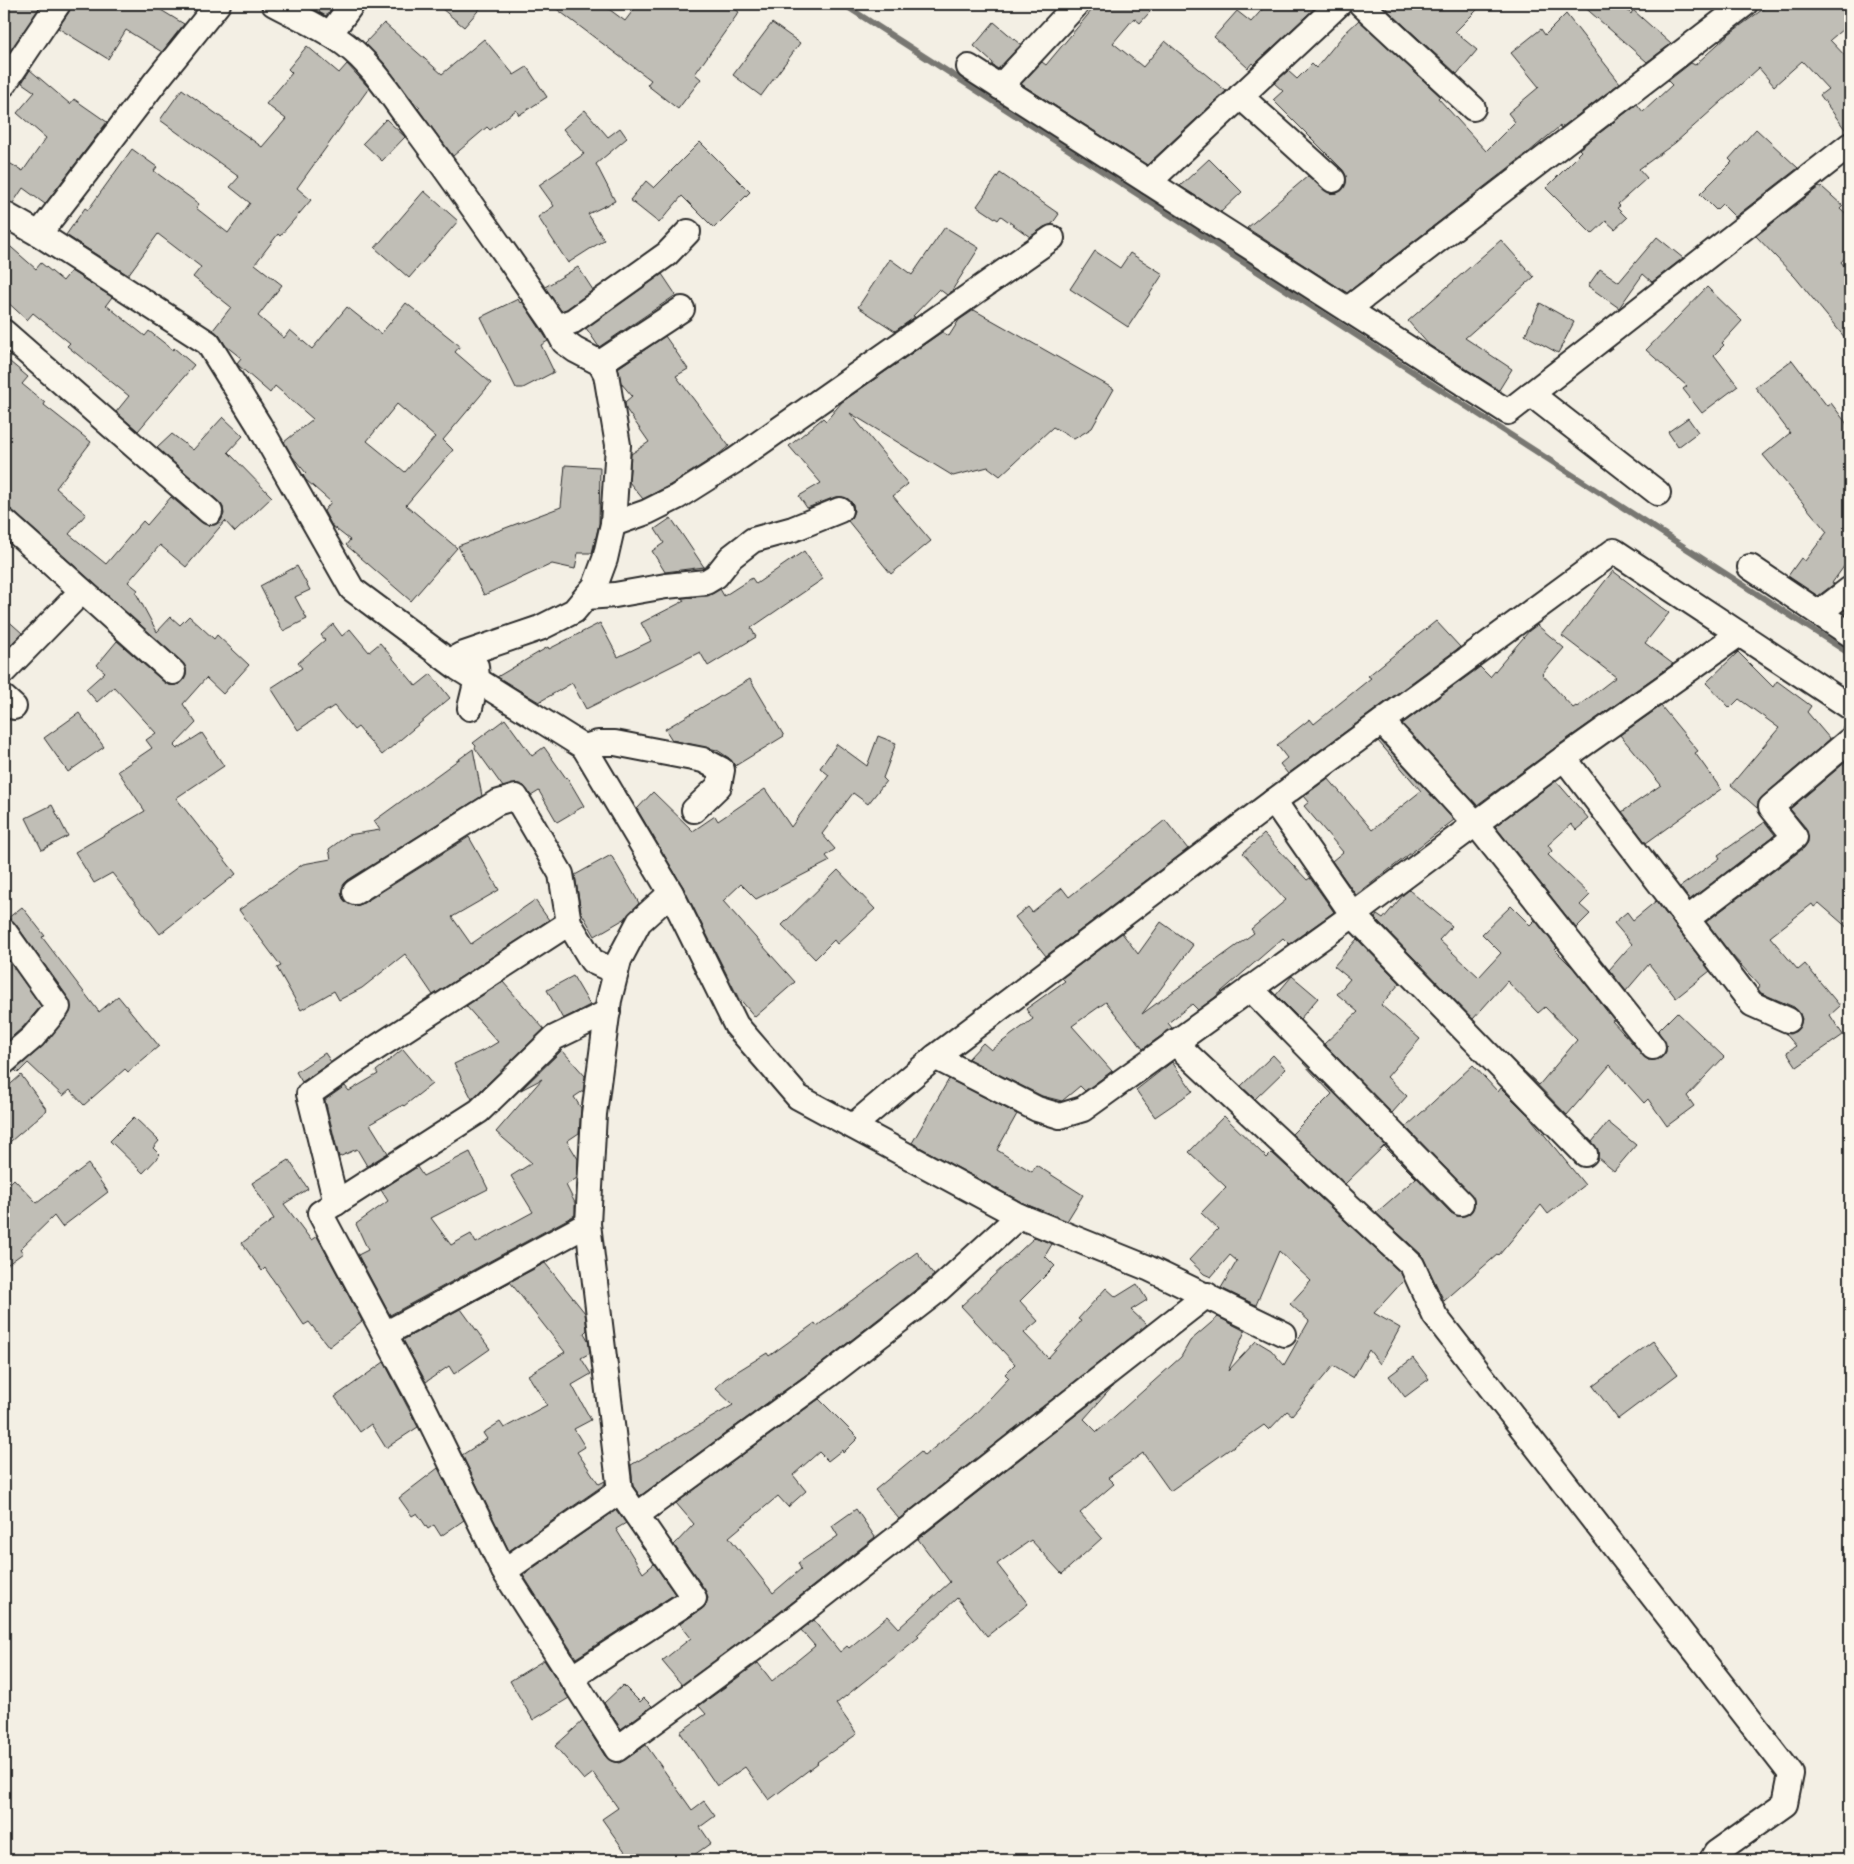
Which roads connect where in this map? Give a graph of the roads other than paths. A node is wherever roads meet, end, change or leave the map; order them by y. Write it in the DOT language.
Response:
graph roads {
  1 [pos="58,4"];
  2 [pos="218,4"];
  3 [pos="274,4"];
  4 [pos="352,4"];
  5 [pos="1077,4"];
  6 [pos="1339,4"];
  7 [pos="1361,4"];
  8 [pos="1745,4"];
  9 [pos="330,34"];
  10 [pos="969,67"];
  11 [pos="4,84"];
  12 [pos="1000,87"];
  13 [pos="1240,96"];
  14 [pos="1473,108"];
  15 [pos="1850,145"];
  16 [pos="1333,180"];
  17 [pos="1148,182"];
  18 [pos="4,214"];
  19 [pos="688,232"];
  20 [pos="39,234"];
  21 [pos="1052,238"];
  22 [pos="682,309"];
  23 [pos="1348,309"];
  24 [pos="556,327"];
  25 [pos="4,332"];
  26 [pos="600,363"];
  27 [pos="1531,394"];
  28 [pos="1658,493"];
  29 [pos="840,510"];
  30 [pos="210,512"];
  31 [pos="4,521"];
  32 [pos="613,524"];
  33 [pos="1750,567"];
  34 [pos="1850,589"];
  35 [pos="82,591"];
  36 [pos="586,597"];
  37 [pos="1819,613"];
  38 [pos="1739,634"];
  39 [pos="1850,634"];
  40 [pos="475,651"];
  41 [pos="450,661"];
  42 [pos="4,671"];
  43 [pos="173,672"];
  44 [pos="477,679"];
  45 [pos="1850,707"];
  46 [pos="470,708"];
  47 [pos="1382,722"];
  48 [pos="1850,740"];
  49 [pos="584,747"];
  50 [pos="1564,758"];
  51 [pos="1274,802"];
  52 [pos="694,810"];
  53 [pos="1476,824"];
  54 [pos="355,892"];
  55 [pos="671,892"];
  56 [pos="1353,915"];
  57 [pos="1688,919"];
  58 [pos="569,923"];
  59 [pos="4,930"];
  60 [pos="616,972"];
  61 [pos="1250,988"];
  62 [pos="608,1012"];
  63 [pos="1788,1020"];
  64 [pos="1174,1042"];
  65 [pos="1652,1047"];
  66 [pos="935,1057"];
  67 [pos="4,1062"];
  68 [pos="853,1126"];
  69 [pos="1585,1154"];
  70 [pos="336,1203"];
  71 [pos="1461,1203"];
  72 [pos="1019,1216"];
  73 [pos="588,1224"];
  74 [pos="1207,1296"];
  75 [pos="385,1334"];
  76 [pos="1284,1334"];
  77 [pos="620,1490"];
  78 [pos="637,1515"];
  79 [pos="504,1571"];
  80 [pos="571,1678"];
  81 [pos="1712,1860"];
  1 -- 11 [label="street"];
  2 -- 20 [label="street"];
  3 -- 9 [label="street"];
  4 -- 9 [label="street"];
  5 -- 12 [label="street"];
  6 -- 13 [label="street"];
  7 -- 14 [label="street"];
  8 -- 23 [label="street"];
  9 -- 24 [label="street"];
  10 -- 12 [label="street"];
  12 -- 17 [label="street"];
  13 -- 16 [label="street"];
  13 -- 17 [label="street"];
  15 -- 27 [label="street"];
  17 -- 23 [label="street"];
  18 -- 20 [label="street"];
  19 -- 24 [label="street"];
  20 -- 41 [label="street"];
  21 -- 32 [label="street"];
  22 -- 26 [label="street"];
  23 -- 27 [label="street"];
  24 -- 26 [label="street"];
  25 -- 30 [label="street"];
  26 -- 32 [label="street"];
  27 -- 28 [label="street"];
  29 -- 36 [label="street"];
  31 -- 35 [label="street"];
  32 -- 36 [label="street"];
  33 -- 37 [label="street"];
  34 -- 37 [label="street"];
  35 -- 42 [label="street"];
  35 -- 43 [label="street"];
  36 -- 40 [label="street"];
  37 -- 39 [label="street"];
  38 -- 45 [label="street"];
  38 -- 47 [label="street"];
  38 -- 50 [label="street"];
  40 -- 41 [label="street"];
  40 -- 44 [label="street"];
  41 -- 44 [label="street"];
  44 -- 46 [label="street"];
  44 -- 49 [label="street"];
  47 -- 51 [label="street"];
  47 -- 53 [label="street"];
  48 -- 57 [label="street"];
  49 -- 52 [label="street"];
  49 -- 55 [label="street"];
  50 -- 53 [label="street"];
  50 -- 57 [label="street"];
  51 -- 56 [label="street"];
  51 -- 66 [label="street"];
  53 -- 56 [label="street"];
  53 -- 65 [label="street"];
  54 -- 58 [label="street"];
  55 -- 60 [label="street"];
  55 -- 68 [label="street"];
  56 -- 61 [label="street"];
  56 -- 69 [label="street"];
  57 -- 63 [label="street"];
  58 -- 60 [label="street"];
  58 -- 70 [label="street"];
  59 -- 67 [label="street"];
  60 -- 62 [label="street"];
  61 -- 64 [label="street"];
  61 -- 71 [label="street"];
  62 -- 70 [label="street"];
  62 -- 73 [label="street"];
  64 -- 66 [label="street"];
  64 -- 81 [label="street"];
  66 -- 68 [label="street"];
  68 -- 72 [label="street"];
  70 -- 75 [label="street"];
  72 -- 74 [label="street"];
  72 -- 78 [label="street"];
  73 -- 75 [label="street"];
  73 -- 77 [label="street"];
  74 -- 76 [label="street"];
  74 -- 80 [label="street"];
  75 -- 79 [label="street"];
  77 -- 78 [label="street"];
  77 -- 79 [label="street"];
  78 -- 80 [label="street"];
  79 -- 80 [label="street"];
}
